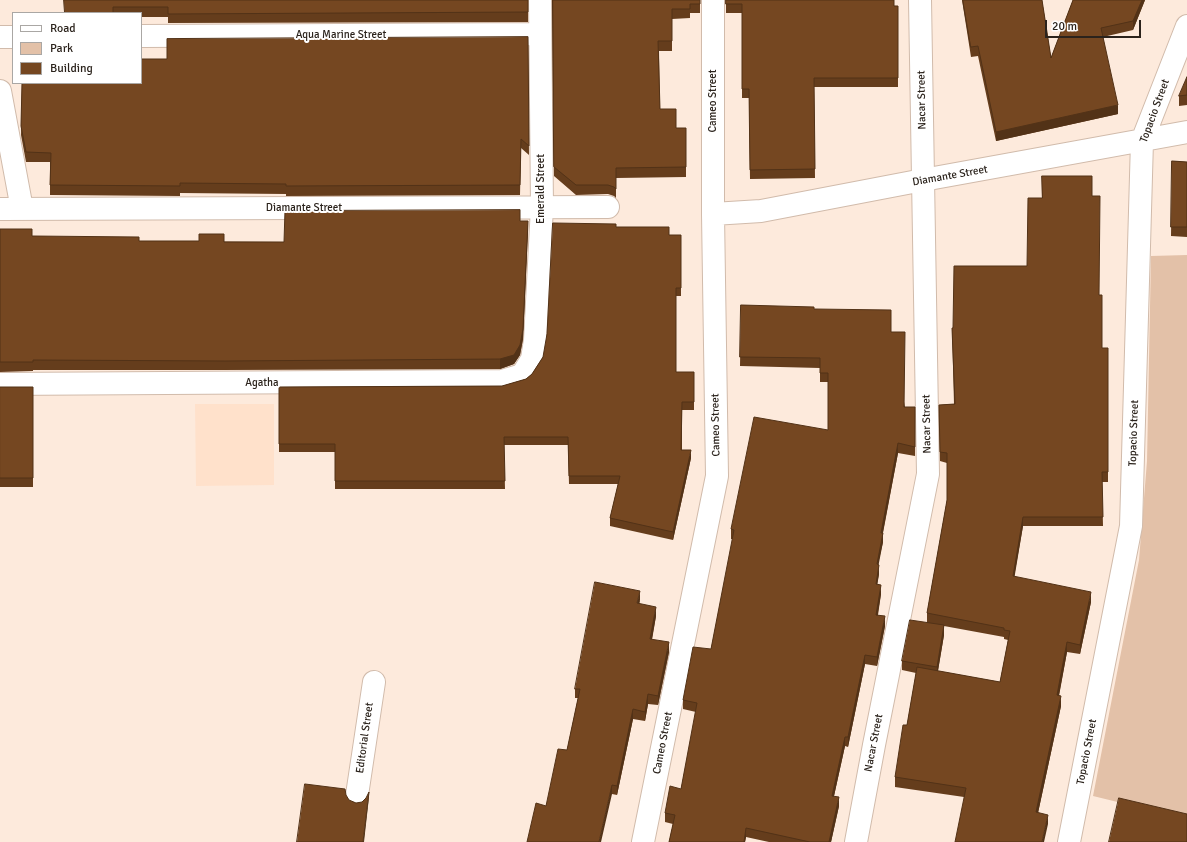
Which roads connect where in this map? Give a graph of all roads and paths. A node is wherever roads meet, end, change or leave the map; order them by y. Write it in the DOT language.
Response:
graph roads {
  1 [pos="540,0"];
  2 [pos="713,0"];
  3 [pos="920,0"];
  4 [pos="1187,26"];
  5 [pos="540,34"];
  6 [pos="142,36"];
  7 [pos="0,37"];
  8 [pos="12,37"];
  9 [pos="0,91"];
  10 [pos="1187,132"];
  11 [pos="1142,141"];
  12 [pos="923,180"];
  13 [pos="542,207"];
  14 [pos="608,207"];
  15 [pos="0,209"];
  16 [pos="22,209"];
  17 [pos="713,214"];
  18 [pos="522,375"];
  19 [pos="0,384"];
  20 [pos="374,682"];
  21 [pos="357,795"];
  22 [pos="643,842"];
  23 [pos="856,842"];
  24 [pos="1069,842"];
  1 -- 5 [label="street, Emerald Street"];
  2 -- 17 [label="street, Cameo Street"];
  3 -- 12 [label="street, Nacar Street"];
  4 -- 11 [label="street, Topacio Street"];
  5 -- 6 [label="street, Aqua Marine Street"];
  5 -- 13 [label="street, Emerald Street"];
  7 -- 8 [label="street"];
  9 -- 16 [label="street"];
  10 -- 11 [label="street, Diamante Street"];
  11 -- 12 [label="street, Diamante Street"];
  11 -- 24 [label="street, Topacio Street"];
  12 -- 17 [label="street, Diamante Street"];
  12 -- 23 [label="street, Nacar Street"];
  13 -- 14 [label="street, Diamante Street"];
  13 -- 16 [label="street, Diamante Street"];
  13 -- 18 [label="street, Emerald Street"];
  15 -- 16 [label="street, Diamante Street"];
  17 -- 22 [label="street, Cameo Street"];
  18 -- 19 [label="street, Agatha"];
  20 -- 21 [label="street, Editorial Street"];
}
